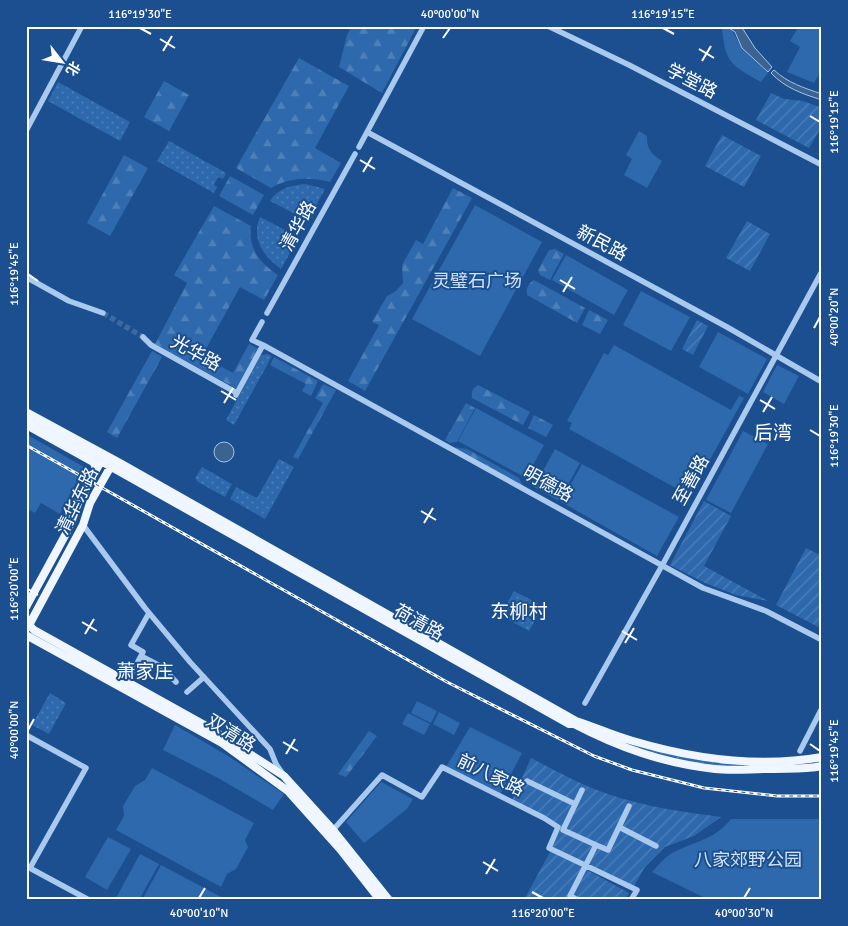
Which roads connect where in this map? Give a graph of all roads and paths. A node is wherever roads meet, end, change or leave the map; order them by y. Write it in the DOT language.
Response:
graph roads {
  1 [pos="82,26"];
  2 [pos="424,26"];
  3 [pos="548,26"];
  4 [pos="26,131"];
  5 [pos="367,132"];
  6 [pos="358,147"];
  7 [pos="355,154"];
  8 [pos="822,165"];
  9 [pos="822,271"];
  10 [pos="26,277"];
  11 [pos="103,313"];
  12 [pos="267,313"];
  13 [pos="262,322"];
  14 [pos="143,336"];
  15 [pos="263,346"];
  16 [pos="776,356"];
  17 [pos="822,382"];
  18 [pos="26,412"];
  19 [pos="26,419"];
  20 [pos="26,425"];
  21 [pos="107,462"];
  22 [pos="96,471"];
  23 [pos="83,525"];
  24 [pos="663,564"];
  25 [pos="26,607"];
  26 [pos="149,613"];
  27 [pos="29,630"];
  28 [pos="822,640"];
  29 [pos="141,656"];
  30 [pos="204,677"];
  31 [pos="127,682"];
  32 [pos="176,682"];
  33 [pos="187,692"];
  34 [pos="585,703"];
  35 [pos="822,708"];
  36 [pos="26,736"];
  37 [pos="800,751"];
  38 [pos="822,757"];
  39 [pos="801,761"];
  40 [pos="822,766"];
  41 [pos="802,770"];
  42 [pos="284,776"];
  43 [pos="527,781"];
  44 [pos="582,790"];
  45 [pos="575,804"];
  46 [pos="629,806"];
  47 [pos="619,827"];
  48 [pos="333,830"];
  49 [pos="596,845"];
  50 [pos="656,846"];
  51 [pos="586,866"];
  52 [pos="28,867"];
  53 [pos="568,898"];
  54 [pos="89,900"];
  55 [pos="380,900"];
  56 [pos="389,900"];
  57 [pos="578,900"];
  58 [pos="631,900"];
  1 -- 4 [label="street"];
  2 -- 5 [label="street"];
  3 -- 8 [label="street, 学堂路"];
  5 -- 6 [label="street"];
  5 -- 16 [label="street, 新民路"];
  7 -- 12 [label="street, 清华路"];
  9 -- 16 [label="street, 至善路"];
  10 -- 11 [label="street"];
  13 -- 15 [label="street"];
  14 -- 15 [label="street, 光华路"];
  15 -- 24 [label="street, 明德路"];
  16 -- 17 [label="street, 新民路"];
  16 -- 24 [label="street, 至善路"];
  18 -- 21 [label="main road, 荷清路"];
  19 -- 21 [label="main road, 荷清路"];
  20 -- 22 [label="main road"];
  21 -- 22 [label="main road, 清华东路"];
  21 -- 23 [label="main road, 清华东路"];
  21 -- 39 [label="main road, 荷清路"];
  21 -- 41 [label="main road, 荷清路"];
  22 -- 25 [label="main road, 清华东路"];
  23 -- 26 [label="street, 双清路"];
  23 -- 27 [label="main road, 清华东路"];
  24 -- 28 [label="street, 明德路"];
  24 -- 34 [label="street, 至善路"];
  26 -- 29 [label="street"];
  26 -- 30 [label="street, 双清路"];
  27 -- 31 [label="main road, 双清路"];
  27 -- 55 [label="main road, 双清路"];
  29 -- 31 [label="street"];
  29 -- 32 [label="street"];
  30 -- 33 [label="street"];
  30 -- 42 [label="street, 双清路"];
  31 -- 42 [label="main road, 双清路"];
  35 -- 37 [label="street"];
  36 -- 52 [label="street"];
  37 -- 39 [label="main road"];
  38 -- 39 [label="main road, 荷清路"];
  39 -- 41 [label="main road"];
  40 -- 41 [label="main road, 荷清路"];
  42 -- 48 [label="main road, 双清路"];
  43 -- 45 [label="street"];
  44 -- 45 [label="street"];
  45 -- 49 [label="street"];
  46 -- 47 [label="street"];
  47 -- 49 [label="street"];
  47 -- 50 [label="street"];
  48 -- 51 [label="street, 前八家路"];
  48 -- 56 [label="main road, 双清路"];
  49 -- 51 [label="street"];
  51 -- 53 [label="street"];
  51 -- 58 [label="street, 前八家路"];
  52 -- 54 [label="street"];
  53 -- 57 [label="street"];
}
